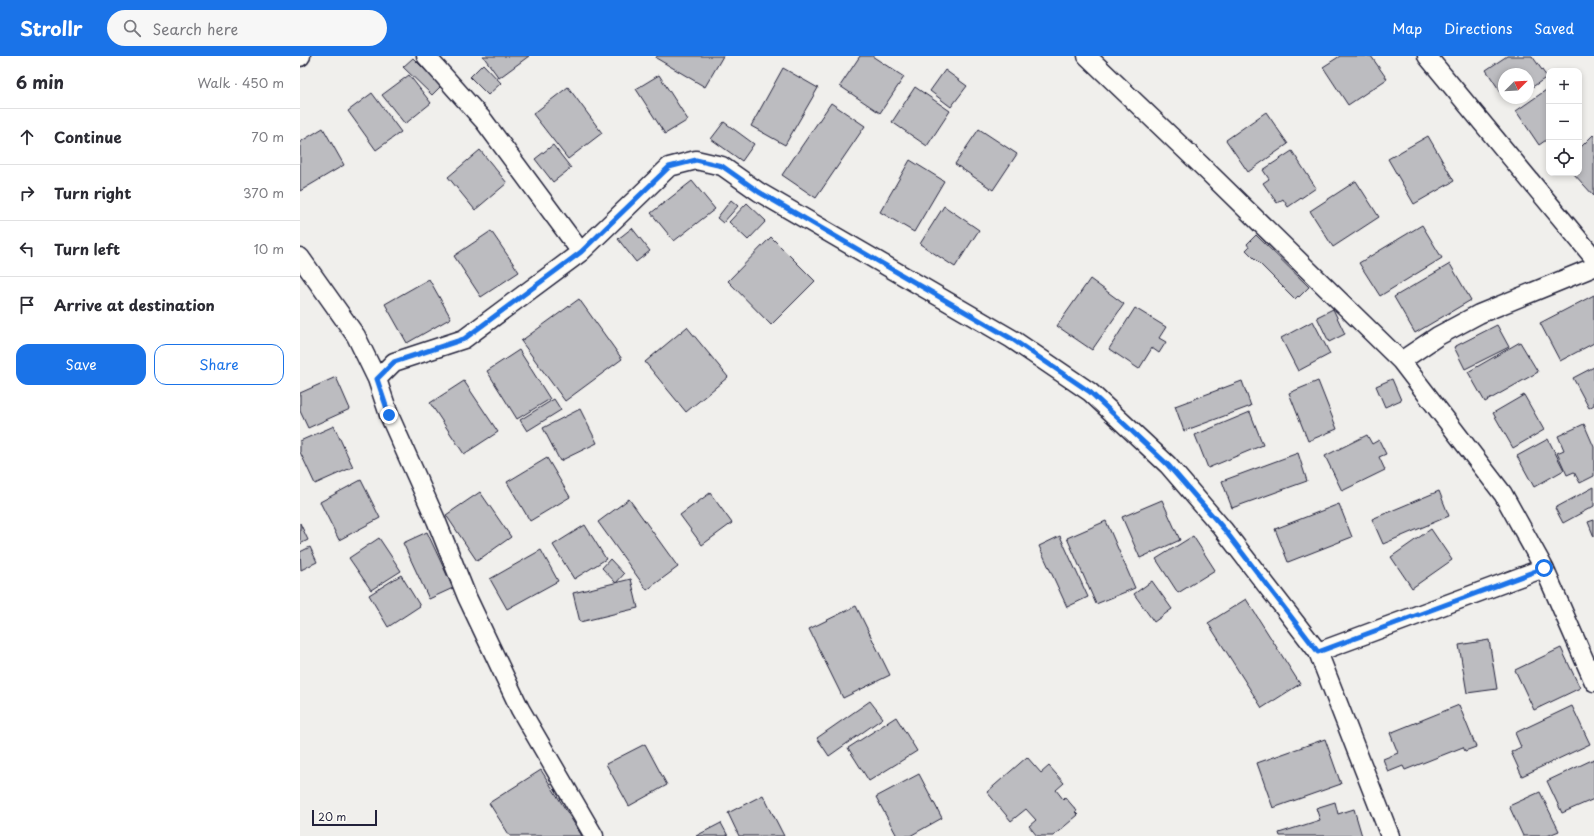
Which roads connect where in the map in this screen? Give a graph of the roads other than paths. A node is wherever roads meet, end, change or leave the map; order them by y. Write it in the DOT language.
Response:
graph roads {
  1 [pos="426,56"];
  2 [pos="1087,56"];
  3 [pos="1427,56"];
  4 [pos="581,252"];
  5 [pos="300,257"];
  6 [pos="1594,258"];
  7 [pos="1594,267"];
  8 [pos="1401,361"];
  9 [pos="377,379"];
  10 [pos="1544,568"];
  11 [pos="1318,652"];
  12 [pos="1594,682"];
  13 [pos="594,836"];
  14 [pos="1390,836"];
  1 -- 4 [label="street"];
  2 -- 8 [label="street"];
  3 -- 6 [label="street"];
  4 -- 9 [label="street"];
  4 -- 11 [label="street"];
  5 -- 9 [label="street"];
  7 -- 8 [label="street"];
  8 -- 10 [label="street"];
  9 -- 13 [label="street"];
  10 -- 11 [label="street"];
  10 -- 12 [label="street"];
  11 -- 14 [label="street"];
}
